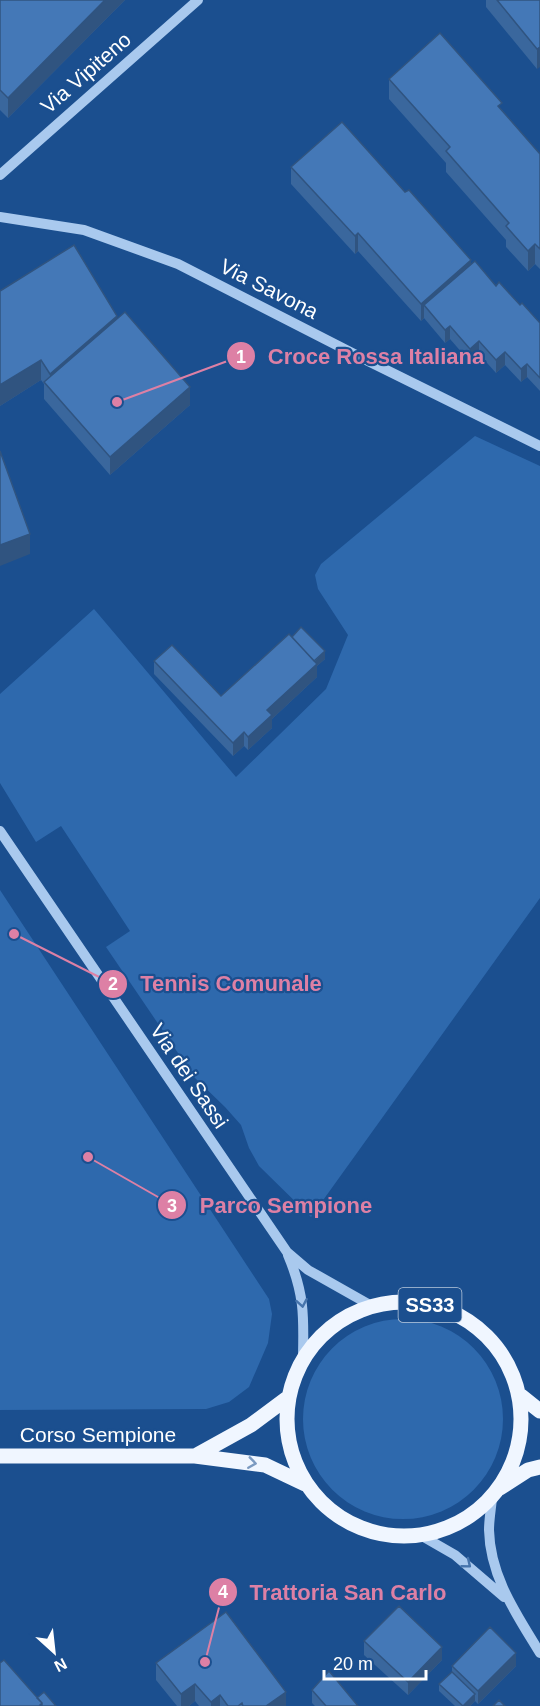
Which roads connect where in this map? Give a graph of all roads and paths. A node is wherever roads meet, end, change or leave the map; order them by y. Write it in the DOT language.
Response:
graph roads {
  1 [pos="198,0"];
  2 [pos="0,175"];
  3 [pos="0,217"];
  4 [pos="540,446"];
  5 [pos="0,831"];
  6 [pos="287,1252"];
  7 [pos="370,1305"];
  8 [pos="303,1355"];
  9 [pos="521,1396"];
  10 [pos="286,1399"];
  11 [pos="540,1411"];
  12 [pos="0,1456"];
  13 [pos="195,1456"];
  14 [pos="540,1467"];
  15 [pos="305,1484"];
  16 [pos="496,1493"];
  17 [pos="422,1536"];
  18 [pos="507,1599"];
  19 [pos="540,1653"];
  1 -- 2 [label="street, Via Vipiteno"];
  3 -- 4 [label="street, Via Savona"];
  5 -- 6 [label="street, Via dei Sassi"];
  6 -- 7 [label="street, Via dei Sassi"];
  6 -- 8 [label="street, Via dei Sassi, one-way"];
  7 -- 8 [label="main road, SS33"];
  7 -- 9 [label="main road, SS33"];
  8 -- 10 [label="main road, SS33"];
  9 -- 11 [label="main road, SS33"];
  9 -- 16 [label="main road, SS33"];
  10 -- 13 [label="main road, SS33"];
  10 -- 15 [label="main road, SS33"];
  12 -- 13 [label="main road, Corso Sempione / SS33"];
  13 -- 15 [label="main road, SS33, one-way"];
  14 -- 16 [label="main road, SS33"];
  15 -- 17 [label="main road, SS33"];
  16 -- 17 [label="main road, SS33"];
  16 -- 18 [label="street"];
  17 -- 18 [label="street, one-way"];
  18 -- 19 [label="street"];
}
